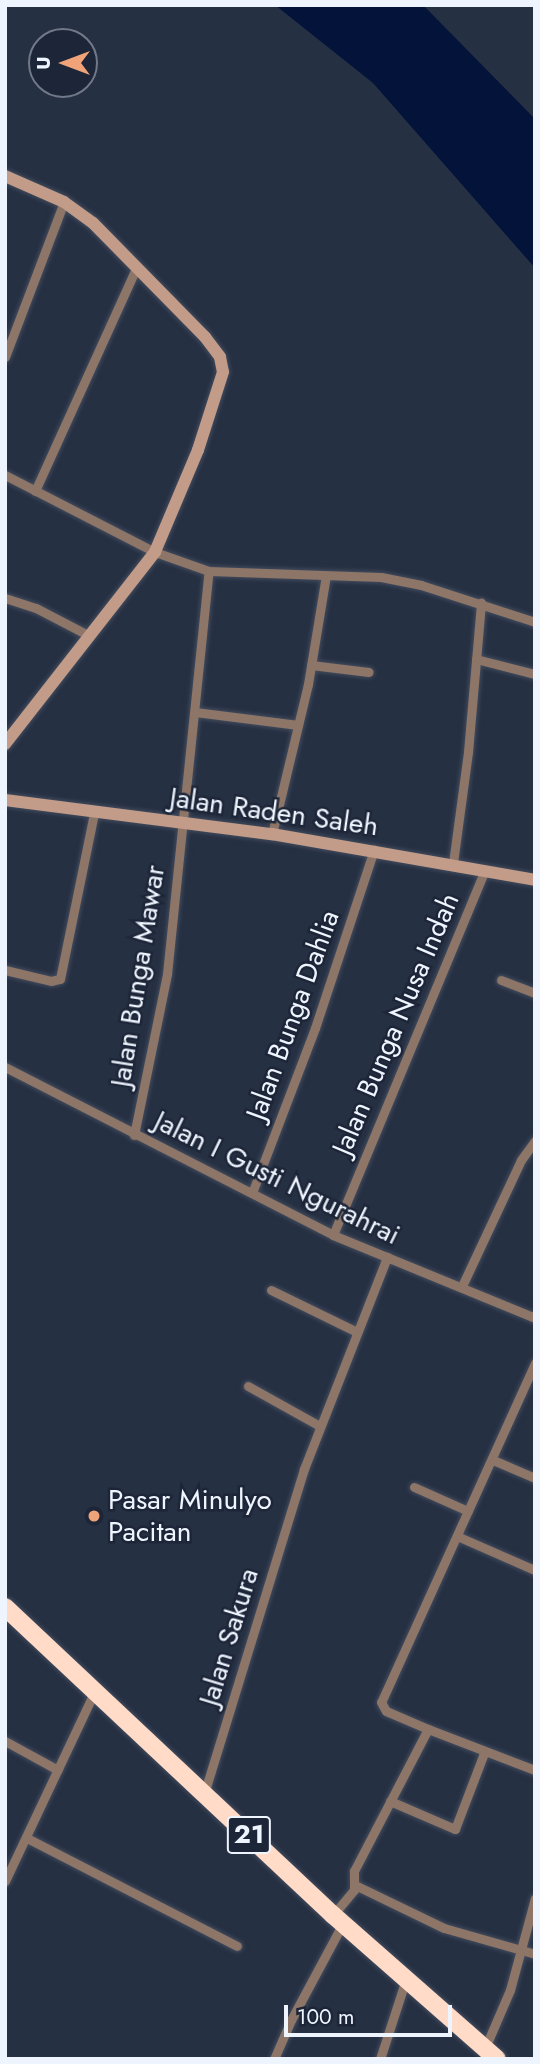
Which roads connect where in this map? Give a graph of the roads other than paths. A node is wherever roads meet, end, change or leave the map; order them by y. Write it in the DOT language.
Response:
graph roads {
  1 [pos="5,176"];
  2 [pos="64,202"];
  3 [pos="137,266"];
  4 [pos="5,358"];
  5 [pos="5,475"];
  6 [pos="35,491"];
  7 [pos="155,552"];
  8 [pos="209,571"];
  9 [pos="326,575"];
  10 [pos="5,598"];
  11 [pos="481,603"];
  12 [pos="535,622"];
  13 [pos="88,635"];
  14 [pos="476,659"];
  15 [pos="311,665"];
  16 [pos="369,673"];
  17 [pos="535,674"];
  18 [pos="195,712"];
  19 [pos="298,725"];
  20 [pos="5,744"];
  21 [pos="5,800"];
  22 [pos="94,813"];
  23 [pos="185,824"];
  24 [pos="272,834"];
  25 [pos="374,850"];
  26 [pos="453,863"];
  27 [pos="485,870"];
  28 [pos="535,880"];
  29 [pos="5,970"];
  30 [pos="501,980"];
  31 [pos="535,993"];
  32 [pos="5,1067"];
  33 [pos="134,1135"];
  34 [pos="535,1141"];
  35 [pos="252,1194"];
  36 [pos="333,1235"];
  37 [pos="387,1257"];
  38 [pos="462,1286"];
  39 [pos="271,1290"];
  40 [pos="535,1318"];
  41 [pos="358,1332"];
  42 [pos="535,1363"];
  43 [pos="247,1385"];
  44 [pos="320,1426"];
  45 [pos="492,1460"];
  46 [pos="535,1478"];
  47 [pos="414,1487"];
  48 [pos="468,1511"];
  49 [pos="457,1536"];
  50 [pos="535,1570"];
  51 [pos="5,1608"];
  52 [pos="94,1693"];
  53 [pos="428,1729"];
  54 [pos="5,1741"];
  55 [pos="484,1753"];
  56 [pos="58,1770"];
  57 [pos="535,1770"];
  58 [pos="204,1794"];
  59 [pos="390,1801"];
  60 [pos="27,1838"];
  61 [pos="5,1881"];
  62 [pos="355,1885"];
  63 [pos="535,1898"];
  64 [pos="337,1928"];
  65 [pos="237,1946"];
  66 [pos="521,1949"];
  67 [pos="535,1954"];
  68 [pos="406,1979"];
  69 [pos="491,2054"];
  70 [pos="274,2059"];
  71 [pos="380,2059"];
  1 -- 2 [label="street"];
  2 -- 3 [label="street"];
  2 -- 4 [label="street"];
  3 -- 6 [label="street"];
  3 -- 7 [label="street"];
  5 -- 6 [label="street"];
  6 -- 7 [label="street"];
  7 -- 8 [label="street"];
  7 -- 13 [label="street"];
  8 -- 9 [label="street"];
  8 -- 18 [label="street, Jalan Bunga Mawar"];
  9 -- 11 [label="street"];
  9 -- 15 [label="street"];
  10 -- 13 [label="street"];
  11 -- 12 [label="street"];
  11 -- 14 [label="street"];
  13 -- 20 [label="street"];
  14 -- 17 [label="street"];
  14 -- 26 [label="street"];
  15 -- 16 [label="street"];
  15 -- 19 [label="street"];
  18 -- 19 [label="street"];
  18 -- 23 [label="street, Jalan Bunga Mawar"];
  19 -- 24 [label="street"];
  21 -- 22 [label="street, Jalan Raden Saleh"];
  22 -- 23 [label="street, Jalan Raden Saleh"];
  22 -- 29 [label="street"];
  23 -- 24 [label="street, Jalan Raden Saleh"];
  23 -- 33 [label="street, Jalan Bunga Mawar"];
  24 -- 25 [label="street, Jalan Raden Saleh"];
  25 -- 26 [label="street, Jalan Raden Saleh"];
  25 -- 35 [label="street, Jalan Bunga Dahlia"];
  26 -- 27 [label="street, Jalan Raden Saleh"];
  27 -- 28 [label="street, Jalan Raden Saleh"];
  27 -- 36 [label="street, Jalan Bunga Nusa Indah"];
  30 -- 31 [label="street"];
  32 -- 33 [label="street, Jalan I Gusti Ngurahrai"];
  33 -- 35 [label="street, Jalan I Gusti Ngurahrai"];
  34 -- 38 [label="street"];
  35 -- 36 [label="street, Jalan I Gusti Ngurahrai"];
  36 -- 37 [label="street, Jalan I Gusti Ngurahrai"];
  37 -- 38 [label="street, Jalan I Gusti Ngurahrai"];
  37 -- 41 [label="street, Jalan Sakura"];
  38 -- 40 [label="street, Jalan I Gusti Ngurahrai"];
  39 -- 41 [label="street"];
  41 -- 44 [label="street, Jalan Sakura"];
  42 -- 45 [label="street"];
  43 -- 44 [label="street"];
  44 -- 58 [label="street, Jalan Sakura"];
  45 -- 46 [label="street"];
  45 -- 48 [label="street"];
  47 -- 48 [label="street"];
  48 -- 49 [label="street"];
  49 -- 50 [label="street"];
  49 -- 53 [label="street"];
  51 -- 52 [label="highway, 21"];
  52 -- 56 [label="street"];
  52 -- 58 [label="highway, 21"];
  53 -- 55 [label="street"];
  53 -- 59 [label="street"];
  54 -- 56 [label="street"];
  55 -- 57 [label="street"];
  55 -- 59 [label="street"];
  56 -- 60 [label="street"];
  58 -- 64 [label="highway, 21"];
  59 -- 62 [label="street"];
  60 -- 61 [label="street"];
  60 -- 65 [label="street"];
  62 -- 64 [label="street"];
  62 -- 66 [label="street"];
  63 -- 66 [label="street"];
  64 -- 68 [label="highway, 21"];
  64 -- 70 [label="street"];
  66 -- 67 [label="street"];
  66 -- 69 [label="street"];
  68 -- 69 [label="highway, 21"];
  68 -- 71 [label="street"];
}
